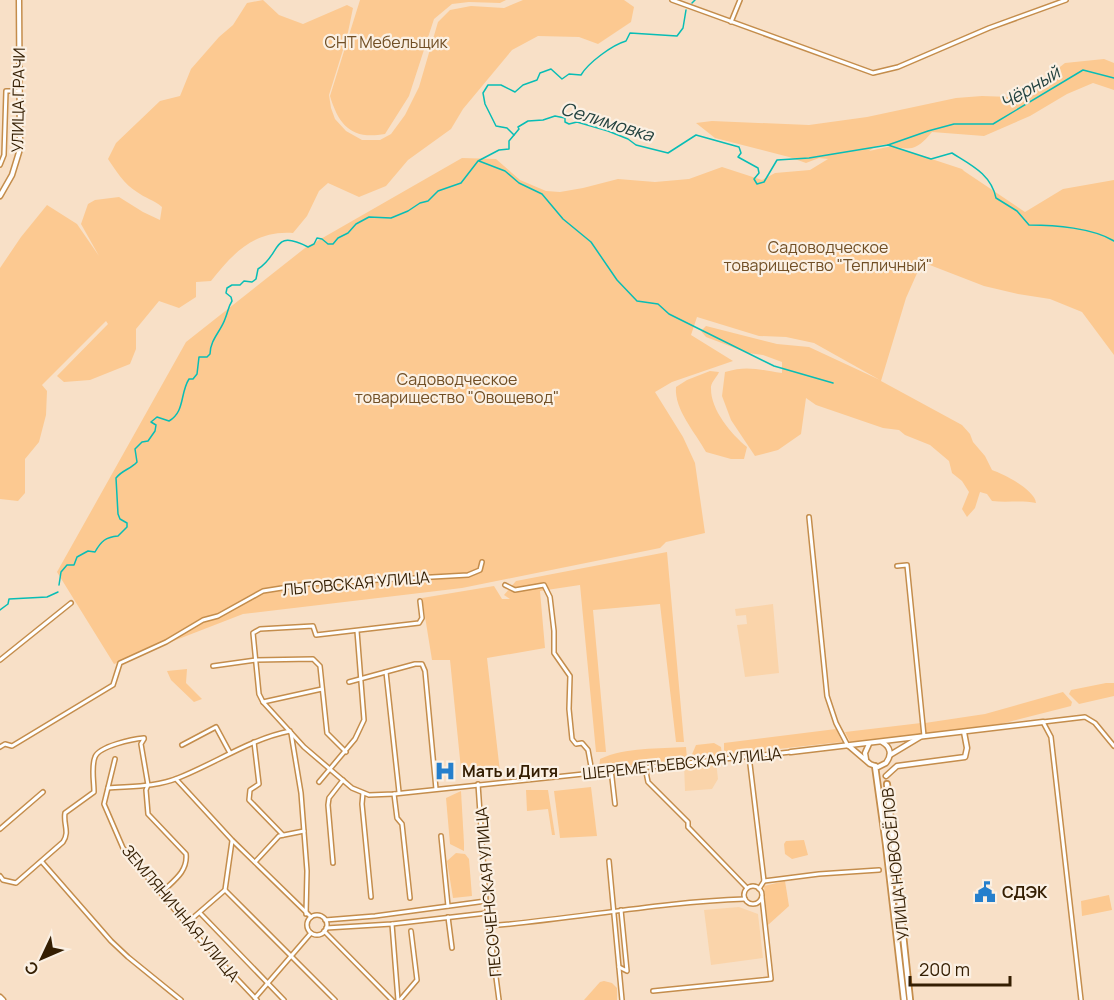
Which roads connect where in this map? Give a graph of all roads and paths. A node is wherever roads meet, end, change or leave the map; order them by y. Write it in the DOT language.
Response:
graph roads {
  1 [pos="19,0"];
  2 [pos="672,0"];
  3 [pos="740,0"];
  4 [pos="1066,0"];
  5 [pos="1057,2"];
  6 [pos="731,22"];
  7 [pos="0,91"];
  8 [pos="6,91"];
  9 [pos="20,91"];
  10 [pos="0,165"];
  11 [pos="0,196"];
  12 [pos="809,517"];
  13 [pos="482,562"];
  14 [pos="897,566"];
  15 [pos="505,585"];
  16 [pos="420,601"];
  17 [pos="71,603"];
  18 [pos="357,631"];
  19 [pos="0,660"];
  20 [pos="256,660"];
  21 [pos="213,666"];
  22 [pos="386,672"];
  23 [pos="362,678"];
  24 [pos="349,682"];
  25 [pos="322,688"];
  26 [pos="262,702"];
  27 [pos="1043,722"];
  28 [pos="290,731"];
  29 [pos="964,732"];
  30 [pos="924,736"];
  31 [pos="254,742"];
  32 [pos="882,742"];
  33 [pos="870,744"];
  34 [pos="182,746"];
  35 [pos="848,746"];
  36 [pos="1114,746"];
  37 [pos="0,747"];
  38 [pos="346,752"];
  39 [pos="791,752"];
  40 [pos="230,753"];
  41 [pos="890,755"];
  42 [pos="749,756"];
  43 [pos="116,759"];
  44 [pos="866,760"];
  45 [pos="887,763"];
  46 [pos="875,766"];
  47 [pos="897,766"];
  48 [pos="645,767"];
  49 [pos="611,769"];
  50 [pos="331,770"];
  51 [pos="592,772"];
  52 [pos="886,776"];
  53 [pos="176,779"];
  54 [pos="343,780"];
  55 [pos="319,782"];
  56 [pos="478,784"];
  57 [pos="887,784"];
  58 [pos="148,785"];
  59 [pos="107,788"];
  60 [pos="435,789"];
  61 [pos="43,792"];
  62 [pos="363,793"];
  63 [pos="399,793"];
  64 [pos="394,794"];
  65 [pos="615,804"];
  66 [pos="0,829"];
  67 [pos="304,831"];
  68 [pos="283,834"];
  69 [pos="441,836"];
  70 [pos="232,840"];
  71 [pos="255,861"];
  72 [pos="609,861"];
  73 [pos="42,862"];
  74 [pos="333,863"];
  75 [pos="879,870"];
  76 [pos="0,876"];
  77 [pos="764,881"];
  78 [pos="747,888"];
  79 [pos="759,889"];
  80 [pos="225,890"];
  81 [pos="161,893"];
  82 [pos="371,897"];
  83 [pos="762,897"];
  84 [pos="410,898"];
  85 [pos="745,899"];
  86 [pos="486,901"];
  87 [pos="448,906"];
  88 [pos="621,910"];
  89 [pos="615,911"];
  90 [pos="200,913"];
  91 [pos="488,913"];
  92 [pos="306,914"];
  93 [pos="311,917"];
  94 [pos="448,917"];
  95 [pos="325,920"];
  96 [pos="188,923"];
  97 [pos="392,924"];
  98 [pos="489,926"];
  99 [pos="325,930"];
  100 [pos="411,931"];
  101 [pos="311,933"];
  102 [pos="452,948"];
  103 [pos="291,956"];
  104 [pos="619,967"];
  105 [pos="268,983"];
  106 [pos="653,991"];
  107 [pos="0,997"];
  108 [pos="256,999"];
  109 [pos="3,1000"];
  110 [pos="181,1000"];
  111 [pos="284,1000"];
  112 [pos="335,1000"];
  113 [pos="392,1000"];
  114 [pos="399,1000"];
  115 [pos="499,1000"];
  116 [pos="622,1000"];
  117 [pos="904,1000"];
  118 [pos="910,1000"];
  119 [pos="1081,1000"];
  1 -- 9 [label="street, УЛИЦА ГРАЧИ"];
  2 -- 6 [label="street"];
  3 -- 6 [label="street"];
  4 -- 5 [label="street"];
  5 -- 6 [label="street"];
  7 -- 8 [label="street"];
  8 -- 9 [label="street"];
  8 -- 10 [label="street"];
  9 -- 11 [label="street, УЛИЦА ГРАЧИ"];
  12 -- 35 [label="street"];
  13 -- 37 [label="street, ЛЬГОВСКАЯ УЛИЦА"];
  14 -- 30 [label="street"];
  15 -- 51 [label="street"];
  16 -- 18 [label="street"];
  17 -- 19 [label="street"];
  18 -- 20 [label="street"];
  18 -- 23 [label="street"];
  20 -- 21 [label="street"];
  20 -- 25 [label="street"];
  20 -- 26 [label="street"];
  22 -- 23 [label="street"];
  22 -- 60 [label="street"];
  22 -- 63 [label="street"];
  23 -- 24 [label="street"];
  23 -- 38 [label="street"];
  25 -- 26 [label="street"];
  25 -- 38 [label="street"];
  26 -- 28 [label="street"];
  27 -- 29 [label="street"];
  27 -- 36 [label="street"];
  27 -- 119 [label="street"];
  28 -- 31 [label="street"];
  28 -- 50 [label="street"];
  28 -- 67 [label="street"];
  29 -- 30 [label="street"];
  29 -- 47 [label="street, УЛИЦА НОВОСЁЛОВ"];
  30 -- 32 [label="street"];
  30 -- 41 [label="street"];
  31 -- 40 [label="street"];
  31 -- 68 [label="street"];
  32 -- 33 [label="street"];
  32 -- 41 [label="street"];
  33 -- 35 [label="street, ШЕРЕМЕТЬЕВСКАЯ УЛИЦА"];
  33 -- 44 [label="street"];
  34 -- 40 [label="street"];
  35 -- 39 [label="street, ШЕРЕМЕТЬЕВСКАЯ УЛИЦА"];
  35 -- 44 [label="street"];
  38 -- 50 [label="street"];
  39 -- 42 [label="street, ШЕРЕМЕТЬЕВСКАЯ УЛИЦА"];
  40 -- 53 [label="street"];
  41 -- 45 [label="street"];
  42 -- 48 [label="street, ШЕРЕМЕТЬЕВСКАЯ УЛИЦА"];
  42 -- 77 [label="street"];
  43 -- 59 [label="street"];
  44 -- 46 [label="street"];
  45 -- 46 [label="street"];
  45 -- 47 [label="street"];
  45 -- 52 [label="street"];
  46 -- 117 [label="main road, УЛИЦА НОВОСЁЛОВ"];
  47 -- 52 [label="street, УЛИЦА НОВОСЁЛОВ"];
  48 -- 49 [label="street, ШЕРЕМЕТЬЕВСКАЯ УЛИЦА"];
  48 -- 78 [label="street"];
  49 -- 51 [label="street, ШЕРЕМЕТЬЕВСКАЯ УЛИЦА"];
  49 -- 65 [label="street"];
  50 -- 54 [label="street"];
  50 -- 55 [label="street"];
  51 -- 56 [label="street, ШЕРЕМЕТЬЕВСКАЯ УЛИЦА"];
  52 -- 57 [label="street, УЛИЦА НОВОСЁЛОВ"];
  53 -- 58 [label="street"];
  53 -- 70 [label="street"];
  54 -- 62 [label="street"];
  54 -- 74 [label="street"];
  56 -- 60 [label="street, ШЕРЕМЕТЬЕВСКАЯ УЛИЦА"];
  56 -- 86 [label="street, ПЕСОЧЕНСКАЯ УЛИЦА"];
  57 -- 118 [label="main road, УЛИЦА НОВОСЁЛОВ"];
  58 -- 59 [label="street"];
  58 -- 73 [label="street"];
  58 -- 81 [label="street"];
  59 -- 81 [label="street, ЗЕМЛЯНИЧНАЯ УЛИЦА"];
  60 -- 63 [label="street, ШЕРЕМЕТЬЕВСКАЯ УЛИЦА"];
  61 -- 66 [label="street"];
  62 -- 64 [label="street, ШЕРЕМЕТЬЕВСКАЯ УЛИЦА"];
  62 -- 82 [label="street"];
  63 -- 64 [label="street, ШЕРЕМЕТЬЕВСКАЯ УЛИЦА"];
  64 -- 84 [label="street"];
  67 -- 68 [label="street"];
  67 -- 92 [label="street"];
  68 -- 71 [label="street"];
  69 -- 87 [label="street"];
  70 -- 71 [label="street"];
  70 -- 80 [label="street"];
  71 -- 92 [label="street"];
  72 -- 89 [label="street"];
  73 -- 76 [label="street"];
  73 -- 110 [label="street"];
  75 -- 77 [label="street"];
  77 -- 79 [label="street"];
  78 -- 79 [label="street"];
  78 -- 85 [label="street"];
  79 -- 83 [label="street"];
  80 -- 90 [label="street"];
  80 -- 103 [label="street"];
  81 -- 96 [label="street, ЗЕМЛЯНИЧНАЯ УЛИЦА"];
  83 -- 85 [label="street"];
  83 -- 106 [label="street"];
  85 -- 88 [label="street"];
  86 -- 87 [label="street"];
  86 -- 91 [label="street, ПЕСОЧЕНСКАЯ УЛИЦА"];
  87 -- 95 [label="street"];
  88 -- 89 [label="street"];
  88 -- 104 [label="street"];
  89 -- 98 [label="street"];
  89 -- 104 [label="street"];
  90 -- 96 [label="street"];
  90 -- 105 [label="street"];
  91 -- 94 [label="street"];
  91 -- 98 [label="street, ПЕСОЧЕНСКАЯ УЛИЦА"];
  92 -- 93 [label="street"];
  93 -- 95 [label="street"];
  93 -- 101 [label="street"];
  94 -- 97 [label="street"];
  94 -- 102 [label="street"];
  95 -- 99 [label="street"];
  96 -- 108 [label="street, ЗЕМЛЯНИЧНАЯ УЛИЦА"];
  97 -- 99 [label="street"];
  97 -- 114 [label="street"];
  98 -- 115 [label="street, ПЕСОЧЕНСКАЯ УЛИЦА"];
  99 -- 101 [label="street"];
  99 -- 113 [label="street"];
  100 -- 114 [label="street"];
  101 -- 103 [label="street"];
  103 -- 105 [label="street"];
  103 -- 112 [label="street"];
  104 -- 116 [label="street"];
  105 -- 108 [label="street"];
  105 -- 111 [label="street"];
  107 -- 109 [label="street"];
}
